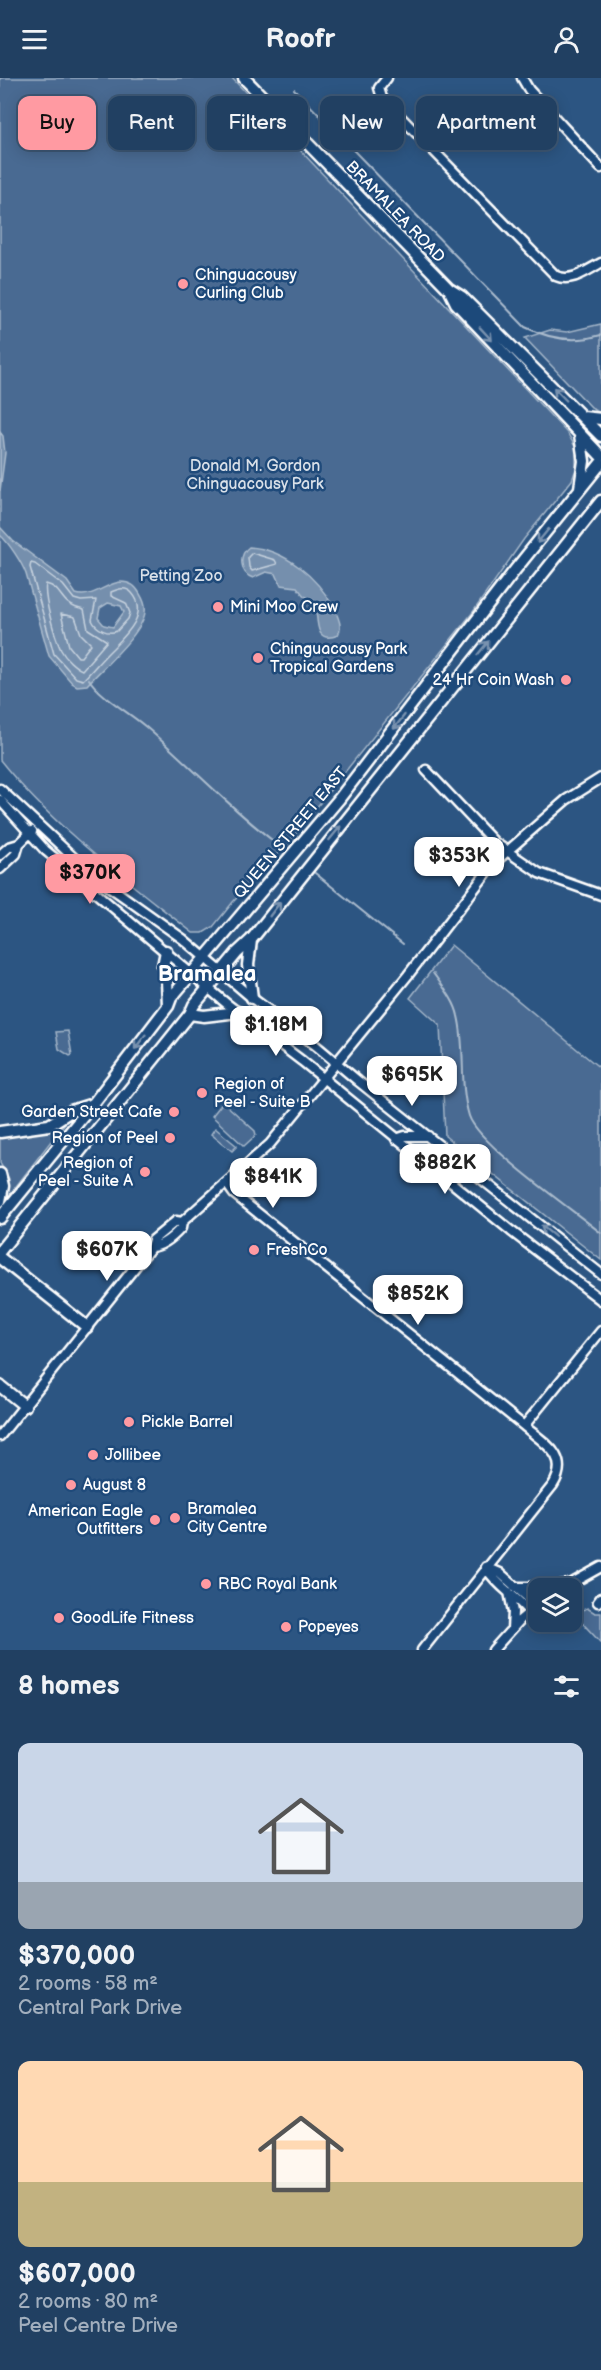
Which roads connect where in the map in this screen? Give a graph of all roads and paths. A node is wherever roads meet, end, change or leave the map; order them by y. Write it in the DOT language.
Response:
graph roads {
  1 [pos="244,78"];
  2 [pos="387,78"];
  3 [pos="522,78"];
  4 [pos="601,168"];
  5 [pos="601,262"];
  6 [pos="449,289"];
  7 [pos="583,417"];
  8 [pos="601,419"];
  9 [pos="580,435"];
  10 [pos="601,436"];
  11 [pos="601,456"];
  12 [pos="601,464"];
  13 [pos="580,490"];
  14 [pos="601,501"];
  15 [pos="596,513"];
  16 [pos="426,770"];
  17 [pos="601,778"];
  18 [pos="0,789"];
  19 [pos="0,800"];
  20 [pos="37,825"];
  21 [pos="30,833"];
  22 [pos="19,844"];
  23 [pos="506,851"];
  24 [pos="0,855"];
  25 [pos="0,869"];
  26 [pos="601,895"];
  27 [pos="251,939"];
  28 [pos="166,951"];
  29 [pos="205,958"];
  30 [pos="221,972"];
  31 [pos="192,974"];
  32 [pos="208,988"];
  33 [pos="252,998"];
  34 [pos="168,1006"];
  35 [pos="238,1012"];
  36 [pos="190,1014"];
  37 [pos="336,1063"];
  38 [pos="323,1079"];
  39 [pos="93,1104"];
  40 [pos="0,1132"];
  41 [pos="429,1136"];
  42 [pos="396,1139"];
  43 [pos="0,1174"];
  44 [pos="226,1183"];
  45 [pos="0,1201"];
  46 [pos="0,1218"];
  47 [pos="3,1247"];
  48 [pos="0,1258"];
  49 [pos="0,1266"];
  50 [pos="601,1274"];
  51 [pos="601,1300"];
  52 [pos="85,1330"];
  53 [pos="601,1331"];
  54 [pos="0,1386"];
  55 [pos="0,1395"];
  56 [pos="22,1408"];
  57 [pos="524,1426"];
  58 [pos="0,1436"];
  59 [pos="486,1567"];
  60 [pos="601,1567"];
  61 [pos="580,1578"];
  62 [pos="528,1588"];
  63 [pos="513,1589"];
  64 [pos="528,1602"];
  65 [pos="528,1614"];
  66 [pos="512,1629"];
  67 [pos="422,1650"];
  68 [pos="493,1650"];
  1 -- 6 [label="main road, BRAMALEA ROAD"];
  2 -- 5 [label="street"];
  3 -- 4 [label="street"];
  7 -- 6 [label="main road, BRAMALEA ROAD, one-way"];
  6 -- 9 [label="main road, BRAMALEA ROAD, one-way"];
  7 -- 8 [label="main road"];
  7 -- 10 [label="main road, BRAMALEA ROAD"];
  9 -- 11 [label="main road, BRAMALEA ROAD"];
  9 -- 13 [label="main road"];
  12 -- 13 [label="main road, QUEEN STREET EAST"];
  13 -- 29 [label="main road, QUEEN STREET EAST, one-way"];
  14 -- 15 [label="main road, QUEEN STREET EAST"];
  27 -- 15 [label="main road, QUEEN STREET EAST, one-way"];
  16 -- 23 [label="street"];
  17 -- 23 [label="street"];
  18 -- 20 [label="street"];
  19 -- 21 [label="street"];
  20 -- 21 [label="street"];
  20 -- 29 [label="street"];
  21 -- 22 [label="street"];
  21 -- 28 [label="street"];
  22 -- 24 [label="street"];
  22 -- 25 [label="street"];
  23 -- 26 [label="street"];
  23 -- 37 [label="street"];
  27 -- 30 [label="main road, QUEEN STREET EAST"];
  27 -- 33 [label="main road"];
  28 -- 31 [label="street"];
  28 -- 34 [label="main road"];
  29 -- 30 [label="street"];
  29 -- 31 [label="main road, QUEEN STREET EAST"];
  30 -- 32 [label="main road, QUEEN STREET EAST"];
  30 -- 33 [label="street"];
  31 -- 32 [label="street"];
  31 -- 34 [label="main road, QUEEN STREET EAST"];
  32 -- 35 [label="street"];
  32 -- 36 [label="main road, QUEEN STREET EAST"];
  33 -- 37 [label="street"];
  34 -- 39 [label="main road, QUEEN STREET EAST, one-way"];
  35 -- 36 [label="main road"];
  35 -- 38 [label="street"];
  36 -- 47 [label="main road, QUEEN STREET EAST"];
  37 -- 38 [label="street"];
  37 -- 41 [label="street"];
  38 -- 42 [label="street"];
  38 -- 44 [label="street"];
  39 -- 40 [label="main road"];
  39 -- 46 [label="main road, QUEEN STREET EAST"];
  41 -- 42 [label="street"];
  50 -- 41 [label="street, one-way"];
  42 -- 51 [label="street"];
  43 -- 45 [label="main road"];
  44 -- 52 [label="street"];
  44 -- 57 [label="street"];
  48 -- 52 [label="main road"];
  49 -- 52 [label="main road"];
  52 -- 56 [label="street"];
  53 -- 57 [label="street"];
  54 -- 56 [label="main road"];
  55 -- 56 [label="main road"];
  56 -- 58 [label="street"];
  57 -- 59 [label="street"];
  59 -- 63 [label="street"];
  59 -- 67 [label="street"];
  60 -- 61 [label="street"];
  62 -- 63 [label="street"];
  63 -- 64 [label="street"];
  63 -- 66 [label="street"];
  65 -- 66 [label="street"];
  66 -- 68 [label="street"];
}
